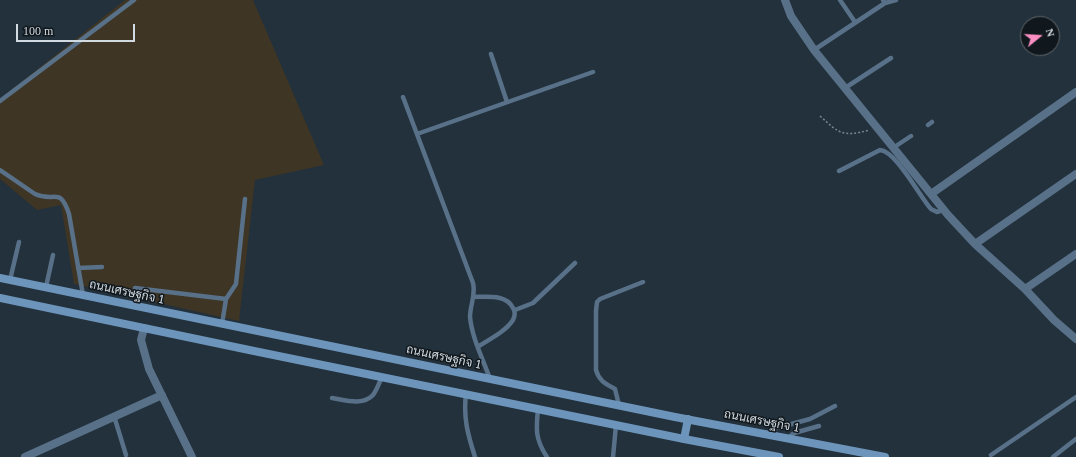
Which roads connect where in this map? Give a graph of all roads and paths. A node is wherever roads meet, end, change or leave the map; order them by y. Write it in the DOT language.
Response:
graph roads {
  1 [pos="134,0"];
  2 [pos="785,0"];
  3 [pos="840,0"];
  4 [pos="896,0"];
  5 [pos="884,2"];
  6 [pos="855,22"];
  7 [pos="814,50"];
  8 [pos="491,54"];
  9 [pos="891,58"];
  10 [pos="593,72"];
  11 [pos="845,88"];
  12 [pos="1076,92"];
  13 [pos="403,97"];
  14 [pos="0,101"];
  15 [pos="507,102"];
  16 [pos="820,116"];
  17 [pos="878,128"];
  18 [pos="417,134"];
  19 [pos="911,136"];
  20 [pos="893,148"];
  21 [pos="0,170"];
  22 [pos="839,171"];
  23 [pos="1076,174"];
  24 [pos="931,194"];
  25 [pos="245,199"];
  26 [pos="943,210"];
  27 [pos="19,242"];
  28 [pos="975,244"];
  29 [pos="1076,254"];
  30 [pos="53,255"];
  31 [pos="575,263"];
  32 [pos="102,267"];
  33 [pos="78,268"];
  34 [pos="0,278"];
  35 [pos="10,280"];
  36 [pos="643,282"];
  37 [pos="46,287"];
  38 [pos="135,288"];
  39 [pos="1025,289"];
  40 [pos="83,295"];
  41 [pos="473,297"];
  42 [pos="0,298"];
  43 [pos="226,299"];
  44 [pos="515,310"];
  45 [pos="222,324"];
  46 [pos="144,328"];
  47 [pos="1075,335"];
  48 [pos="478,346"];
  49 [pos="382,377"];
  50 [pos="490,379"];
  51 [pos="466,394"];
  52 [pos="162,395"];
  53 [pos="1076,397"];
  54 [pos="332,398"];
  55 [pos="619,405"];
  56 [pos="835,406"];
  57 [pos="538,409"];
  58 [pos="114,416"];
  59 [pos="688,419"];
  60 [pos="616,425"];
  61 [pos="819,426"];
  62 [pos="768,434"];
  63 [pos="788,438"];
  64 [pos="684,439"];
  65 [pos="1076,439"];
  66 [pos="126,455"];
  67 [pos="991,455"];
  68 [pos="25,457"];
  69 [pos="192,457"];
  70 [pos="475,457"];
  71 [pos="547,457"];
  72 [pos="613,457"];
  73 [pos="779,457"];
  74 [pos="884,457"];
  75 [pos="1053,457"];
  1 -- 14 [label="lane"];
  2 -- 7 [label="street"];
  3 -- 6 [label="lane"];
  4 -- 5 [label="lane"];
  5 -- 6 [label="lane"];
  6 -- 7 [label="lane"];
  7 -- 11 [label="street"];
  8 -- 15 [label="lane"];
  9 -- 11 [label="lane"];
  10 -- 15 [label="lane"];
  11 -- 17 [label="street"];
  12 -- 24 [label="street"];
  13 -- 18 [label="lane"];
  15 -- 18 [label="lane"];
  16 -- 17 [label="path"];
  17 -- 20 [label="street"];
  18 -- 41 [label="lane"];
  19 -- 20 [label="lane"];
  20 -- 24 [label="street"];
  21 -- 33 [label="lane"];
  22 -- 26 [label="lane"];
  23 -- 28 [label="street"];
  24 -- 26 [label="street"];
  25 -- 43 [label="lane"];
  26 -- 28 [label="street"];
  27 -- 35 [label="lane"];
  28 -- 39 [label="street"];
  29 -- 39 [label="street"];
  30 -- 37 [label="lane"];
  31 -- 44 [label="lane"];
  32 -- 33 [label="lane"];
  33 -- 40 [label="lane"];
  34 -- 35 [label="main road, ถนนเศรษฐกิจ 1"];
  35 -- 37 [label="main road, ถนนเศรษฐกิจ 1"];
  36 -- 55 [label="lane"];
  37 -- 40 [label="main road, ถนนเศรษฐกิจ 1"];
  38 -- 43 [label="lane"];
  39 -- 47 [label="street"];
  40 -- 45 [label="main road, ถนนเศรษฐกิจ 1"];
  41 -- 44 [label="lane"];
  41 -- 48 [label="lane"];
  42 -- 46 [label="main road"];
  43 -- 45 [label="lane"];
  44 -- 48 [label="lane"];
  45 -- 50 [label="main road, ถนนเศรษฐกิจ 1"];
  46 -- 49 [label="main road"];
  46 -- 52 [label="street"];
  48 -- 50 [label="lane"];
  49 -- 51 [label="main road"];
  49 -- 54 [label="lane"];
  50 -- 55 [label="main road, ถนนเศรษฐกิจ 1"];
  51 -- 57 [label="main road"];
  51 -- 70 [label="lane"];
  52 -- 58 [label="street"];
  52 -- 69 [label="street"];
  53 -- 67 [label="lane"];
  55 -- 59 [label="main road, ถนนเศรษฐกิจ 1"];
  56 -- 62 [label="lane"];
  57 -- 60 [label="main road"];
  57 -- 71 [label="lane"];
  58 -- 66 [label="lane"];
  58 -- 68 [label="street"];
  59 -- 62 [label="main road, ถนนเศรษฐกิจ 1"];
  59 -- 64 [label="main road"];
  60 -- 64 [label="main road"];
  60 -- 72 [label="lane"];
  61 -- 63 [label="lane"];
  62 -- 63 [label="main road, ถนนเศรษฐกิจ 1"];
  63 -- 74 [label="main road, ถนนเศรษฐกิจ 1"];
  64 -- 73 [label="main road"];
  65 -- 75 [label="lane"];
}
